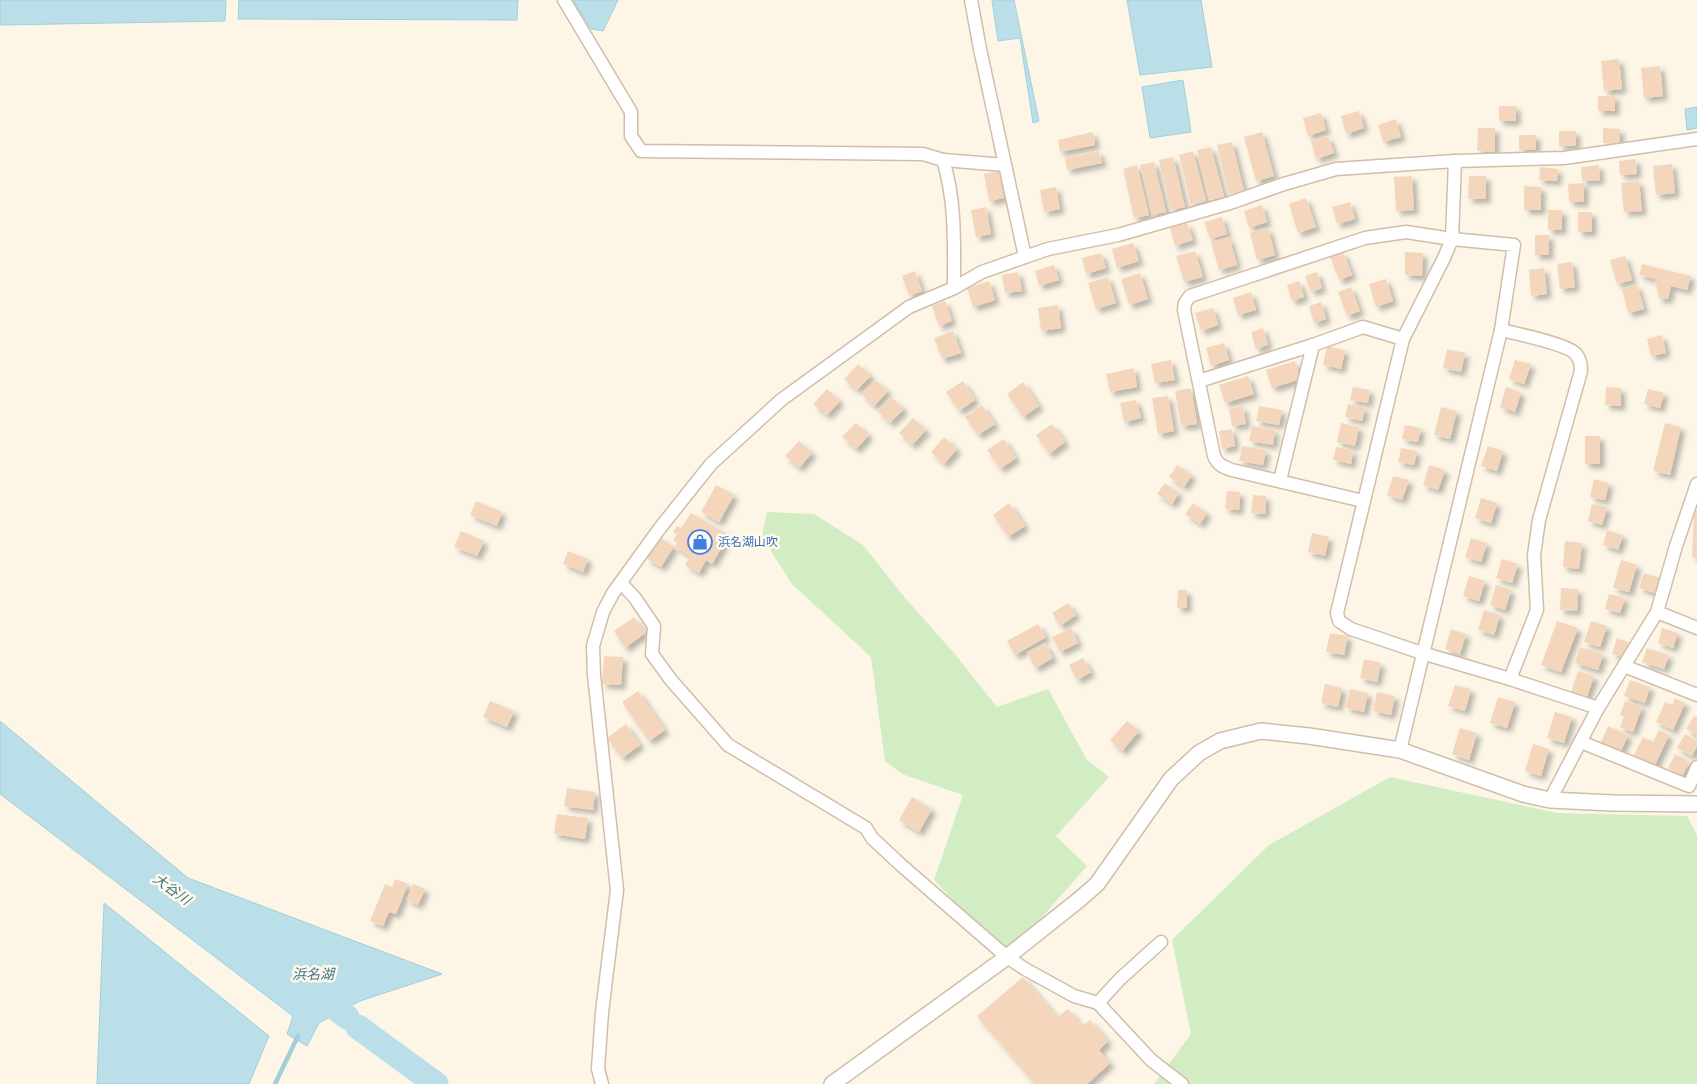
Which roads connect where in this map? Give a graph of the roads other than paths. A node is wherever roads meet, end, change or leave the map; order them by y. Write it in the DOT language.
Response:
graph roads {
  1 [pos="564,0"];
  2 [pos="971,0"];
  3 [pos="1697,139"];
  4 [pos="943,160"];
  5 [pos="1455,161"];
  6 [pos="1005,165"];
  7 [pos="1452,239"];
  8 [pos="1025,257"];
  9 [pos="954,288"];
  10 [pos="1501,330"];
  11 [pos="1403,339"];
  12 [pos="1312,345"];
  13 [pos="1200,381"];
  14 [pos="1280,480"];
  15 [pos="1697,484"];
  16 [pos="1363,500"];
  17 [pos="621,583"];
  18 [pos="1657,612"];
  19 [pos="1697,628"];
  20 [pos="1422,653"];
  21 [pos="1624,666"];
  22 [pos="1510,679"];
  23 [pos="1697,695"];
  24 [pos="1598,708"];
  25 [pos="1581,742"];
  26 [pos="1400,750"];
  27 [pos="1697,767"];
  28 [pos="1550,800"];
  29 [pos="1697,804"];
  30 [pos="1161,942"];
  31 [pos="1007,957"];
  32 [pos="1098,1003"];
  33 [pos="602,1084"];
  34 [pos="832,1084"];
  35 [pos="1182,1084"];
  1 -- 4 [label="street"];
  2 -- 6 [label="street"];
  3 -- 5 [label="street"];
  4 -- 6 [label="street"];
  4 -- 9 [label="street"];
  5 -- 7 [label="street"];
  5 -- 8 [label="street"];
  6 -- 8 [label="street"];
  7 -- 10 [label="street"];
  7 -- 11 [label="street"];
  7 -- 13 [label="street"];
  8 -- 9 [label="street"];
  9 -- 17 [label="street"];
  10 -- 20 [label="street"];
  10 -- 22 [label="street"];
  11 -- 12 [label="street"];
  11 -- 16 [label="street"];
  12 -- 13 [label="street"];
  12 -- 14 [label="street"];
  13 -- 14 [label="street"];
  14 -- 16 [label="street"];
  15 -- 18 [label="street"];
  16 -- 20 [label="street"];
  17 -- 31 [label="street"];
  17 -- 33 [label="street"];
  18 -- 19 [label="street"];
  18 -- 21 [label="street"];
  20 -- 22 [label="street"];
  20 -- 26 [label="street"];
  21 -- 23 [label="street"];
  21 -- 24 [label="street"];
  22 -- 24 [label="street"];
  24 -- 25 [label="street"];
  25 -- 27 [label="street"];
  25 -- 28 [label="street"];
  26 -- 28 [label="street"];
  26 -- 31 [label="street"];
  28 -- 29 [label="street"];
  30 -- 32 [label="street"];
  31 -- 32 [label="street"];
  31 -- 34 [label="street"];
  32 -- 35 [label="street"];
}
